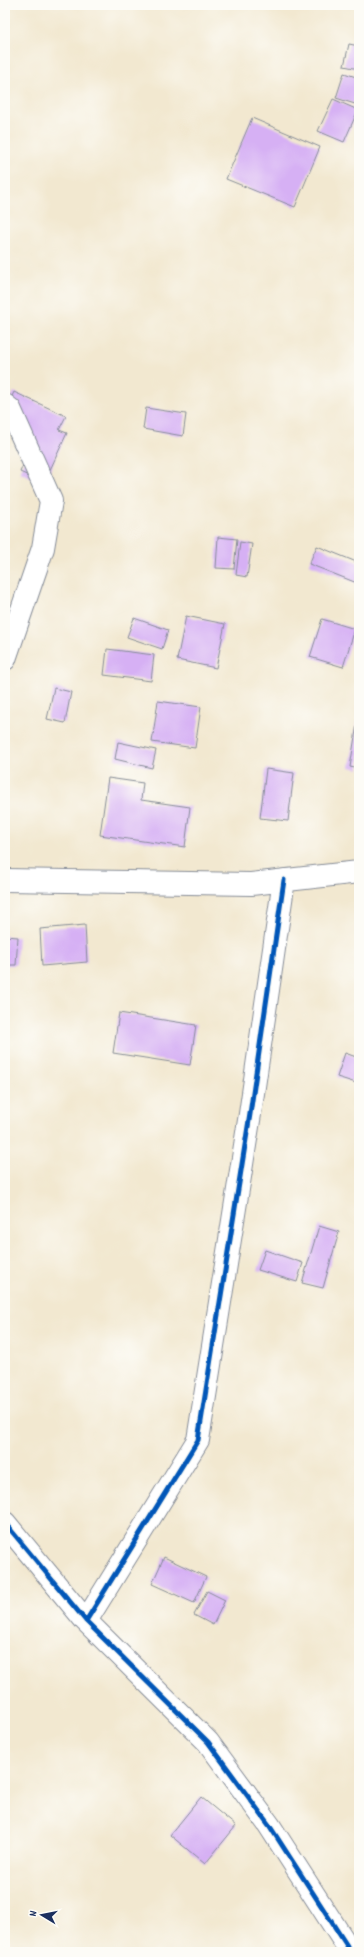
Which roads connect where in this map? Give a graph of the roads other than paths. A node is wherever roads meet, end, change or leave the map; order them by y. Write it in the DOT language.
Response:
graph roads {
  1 [pos="5,405"];
  2 [pos="5,659"];
  3 [pos="359,872"];
  4 [pos="5,880"];
  5 [pos="284,880"];
  6 [pos="5,1523"];
  7 [pos="86,1621"];
  8 [pos="351,1952"];
  1 -- 2 [label="street"];
  3 -- 5 [label="street"];
  4 -- 5 [label="street"];
  5 -- 7 [label="street"];
  6 -- 7 [label="street"];
  7 -- 8 [label="street"];
}
